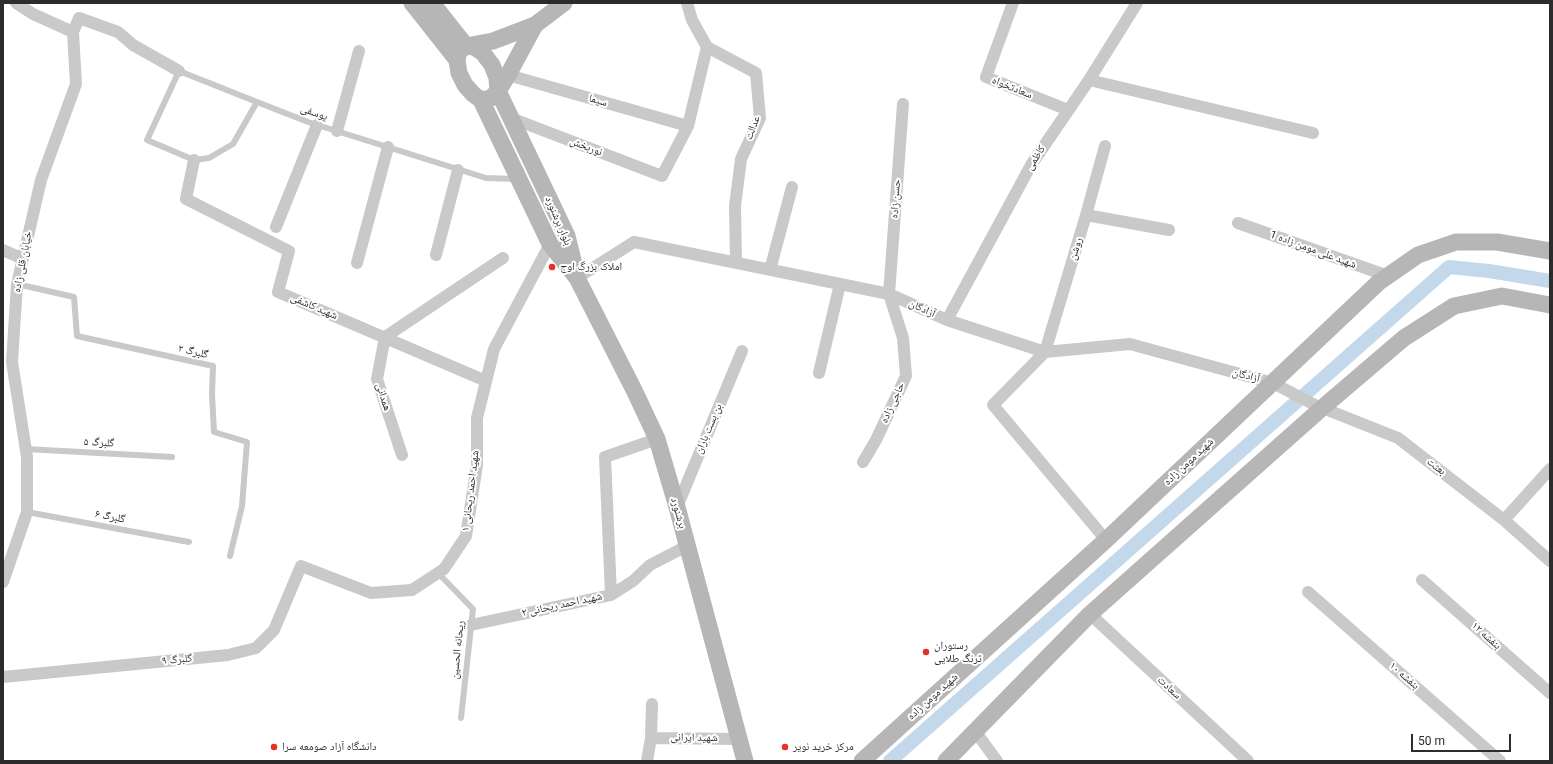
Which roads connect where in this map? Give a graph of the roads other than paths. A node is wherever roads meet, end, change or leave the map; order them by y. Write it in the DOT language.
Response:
graph roads {
  1 [pos="16,3"];
  2 [pos="412,3"];
  3 [pos="432,3"];
  4 [pos="564,3"];
  5 [pos="687,3"];
  6 [pos="1013,3"];
  7 [pos="1137,3"];
  8 [pos="535,25"];
  9 [pos="73,32"];
  10 [pos="466,46"];
  11 [pos="707,47"];
  12 [pos="359,51"];
  13 [pos="457,60"];
  14 [pos="179,71"];
  15 [pos="508,75"];
  16 [pos="1088,80"];
  17 [pos="498,91"];
  18 [pos="481,100"];
  19 [pos="257,102"];
  20 [pos="903,104"];
  21 [pos="1068,110"];
  22 [pos="510,118"];
  23 [pos="317,124"];
  24 [pos="688,126"];
  25 [pos="337,131"];
  26 [pos="1313,133"];
  27 [pos="1105,146"];
  28 [pos="388,147"];
  29 [pos="194,160"];
  30 [pos="458,170"];
  31 [pos="519,179"];
  32 [pos="792,187"];
  33 [pos="1086,215"];
  34 [pos="1238,223"];
  35 [pos="276,227"];
  36 [pos="1169,230"];
  37 [pos="550,244"];
  38 [pos="3,250"];
  39 [pos="1550,251"];
  40 [pos="436,255"];
  41 [pos="503,258"];
  42 [pos="23,259"];
  43 [pos="736,263"];
  44 [pos="357,264"];
  45 [pos="770,270"];
  46 [pos="1388,276"];
  47 [pos="577,278"];
  48 [pos="17,284"];
  49 [pos="840,284"];
  50 [pos="889,294"];
  51 [pos="1550,305"];
  52 [pos="946,320"];
  53 [pos="385,337"];
  54 [pos="742,351"];
  55 [pos="1045,352"];
  56 [pos="819,373"];
  57 [pos="486,381"];
  58 [pos="1273,383"];
  59 [pos="1289,392"];
  60 [pos="1322,408"];
  61 [pos="656,439"];
  62 [pos="26,449"];
  63 [pos="402,455"];
  64 [pos="172,457"];
  65 [pos="863,462"];
  66 [pos="1550,469"];
  67 [pos="677,507"];
  68 [pos="27,512"];
  69 [pos="1504,520"];
  70 [pos="1106,540"];
  71 [pos="189,542"];
  72 [pos="687,546"];
  73 [pos="230,556"];
  74 [pos="1550,560"];
  75 [pos="301,566"];
  76 [pos="438,573"];
  77 [pos="1422,580"];
  78 [pos="3,582"];
  79 [pos="1308,592"];
  80 [pos="611,595"];
  81 [pos="1090,614"];
  82 [pos="471,625"];
  83 [pos="3,676"];
  84 [pos="1550,693"];
  85 [pos="652,704"];
  86 [pos="461,718"];
  87 [pos="975,731"];
  88 [pos="650,738"];
  89 [pos="738,739"];
  90 [pos="647,761"];
  91 [pos="744,761"];
  92 [pos="862,761"];
  93 [pos="946,761"];
  94 [pos="997,761"];
  95 [pos="1248,761"];
  96 [pos="1500,761"];
  1 -- 9 [label="street"];
  2 -- 13 [label="street"];
  3 -- 10 [label="street"];
  4 -- 8 [label="street"];
  5 -- 11 [label="street"];
  6 -- 21 [label="street, سعادتخواه"];
  7 -- 16 [label="street, کاظمی"];
  8 -- 10 [label="street"];
  8 -- 15 [label="street"];
  9 -- 14 [label="street"];
  9 -- 42 [label="street, خیابان قلی زاده"];
  10 -- 13 [label="street"];
  10 -- 17 [label="street"];
  11 -- 24 [label="street"];
  11 -- 43 [label="street, عدالت"];
  12 -- 25 [label="street"];
  13 -- 18 [label="street"];
  14 -- 19 [label="lane, یوسفی"];
  14 -- 29 [label="lane"];
  15 -- 17 [label="street"];
  15 -- 24 [label="street, سیما"];
  16 -- 21 [label="street, کاظمی"];
  16 -- 26 [label="street"];
  17 -- 18 [label="street"];
  17 -- 22 [label="street, بلوار برشنورد"];
  18 -- 31 [label="street, بلوار برشنورد"];
  19 -- 23 [label="lane, یوسفی"];
  19 -- 29 [label="lane"];
  20 -- 50 [label="street, حسن زاده"];
  21 -- 52 [label="street, کاظمی"];
  22 -- 24 [label="street, نوربخش"];
  22 -- 47 [label="street, بلوار برشنورد"];
  23 -- 25 [label="lane, یوسفی"];
  23 -- 35 [label="street"];
  25 -- 28 [label="lane, یوسفی"];
  27 -- 33 [label="street, روشن"];
  28 -- 30 [label="lane, یوسفی"];
  28 -- 44 [label="street"];
  29 -- 53 [label="street, شهید کاشفی"];
  30 -- 31 [label="lane, یوسفی"];
  30 -- 40 [label="street"];
  31 -- 37 [label="street, بلوار برشنورد"];
  32 -- 45 [label="street"];
  33 -- 36 [label="street"];
  33 -- 55 [label="street, روشن"];
  34 -- 46 [label="street, شهید علی مومن زاده 1"];
  37 -- 47 [label="street, بلوار برشنورد"];
  37 -- 57 [label="street, شهید احمد ریحانی ۱"];
  38 -- 42 [label="street"];
  39 -- 46 [label="street, شهید مومن زاده"];
  41 -- 53 [label="street"];
  42 -- 48 [label="street, خیابان قلی زاده"];
  43 -- 45 [label="street, آزادگان"];
  43 -- 47 [label="street, آزادگان"];
  45 -- 49 [label="street, آزادگان"];
  46 -- 58 [label="street, شهید مومن زاده"];
  47 -- 61 [label="street, برشنورد"];
  48 -- 62 [label="street, خیابان قلی زاده"];
  48 -- 73 [label="lane, گلبرگ ۲"];
  49 -- 50 [label="street, آزادگان"];
  49 -- 56 [label="street"];
  50 -- 52 [label="street, آزادگان"];
  50 -- 65 [label="street, حاجی زاده"];
  51 -- 60 [label="street"];
  52 -- 55 [label="street, آزادگان"];
  53 -- 57 [label="street, شهید کاشفی"];
  53 -- 63 [label="street, همدانی"];
  54 -- 67 [label="street, بن بست باران"];
  55 -- 58 [label="street, آزادگان"];
  55 -- 70 [label="street"];
  57 -- 76 [label="street, شهید احمد ریحانی ۱"];
  58 -- 59 [label="street, آزادگان"];
  58 -- 70 [label="street, شهید مومن زاده"];
  59 -- 60 [label="street, بعثت"];
  60 -- 69 [label="street, بعثت"];
  60 -- 81 [label="street"];
  61 -- 67 [label="street, برشنورد"];
  61 -- 80 [label="street"];
  62 -- 64 [label="lane, گلبرگ ۵"];
  62 -- 68 [label="street, خیابان قلی زاده"];
  66 -- 69 [label="street"];
  67 -- 72 [label="street, برشنورد"];
  68 -- 71 [label="lane, گلبرگ ۶"];
  68 -- 78 [label="street, خیابان قلی زاده"];
  69 -- 74 [label="street, بعثت"];
  70 -- 92 [label="street, شهید مومن زاده"];
  72 -- 80 [label="street, شهید احمد ریحانی ۲"];
  72 -- 89 [label="street, برشنورد"];
  75 -- 76 [label="street, شهید احمد ریحانی ۱"];
  75 -- 83 [label="street, گلبرگ ۹"];
  76 -- 82 [label="lane, ریحانه الحسین"];
  77 -- 84 [label="street, بنفشه ۱۲"];
  79 -- 96 [label="street, بنفشه ۱۰"];
  80 -- 82 [label="street, شهید احمد ریحانی ۲"];
  81 -- 87 [label="street"];
  81 -- 95 [label="street, سعادت"];
  82 -- 86 [label="lane, ریحانه الحسین"];
  85 -- 88 [label="street"];
  87 -- 93 [label="street"];
  87 -- 94 [label="street"];
  88 -- 89 [label="street, شهید ایرانی"];
  88 -- 90 [label="street"];
  89 -- 91 [label="street, برشنورد"];
}
